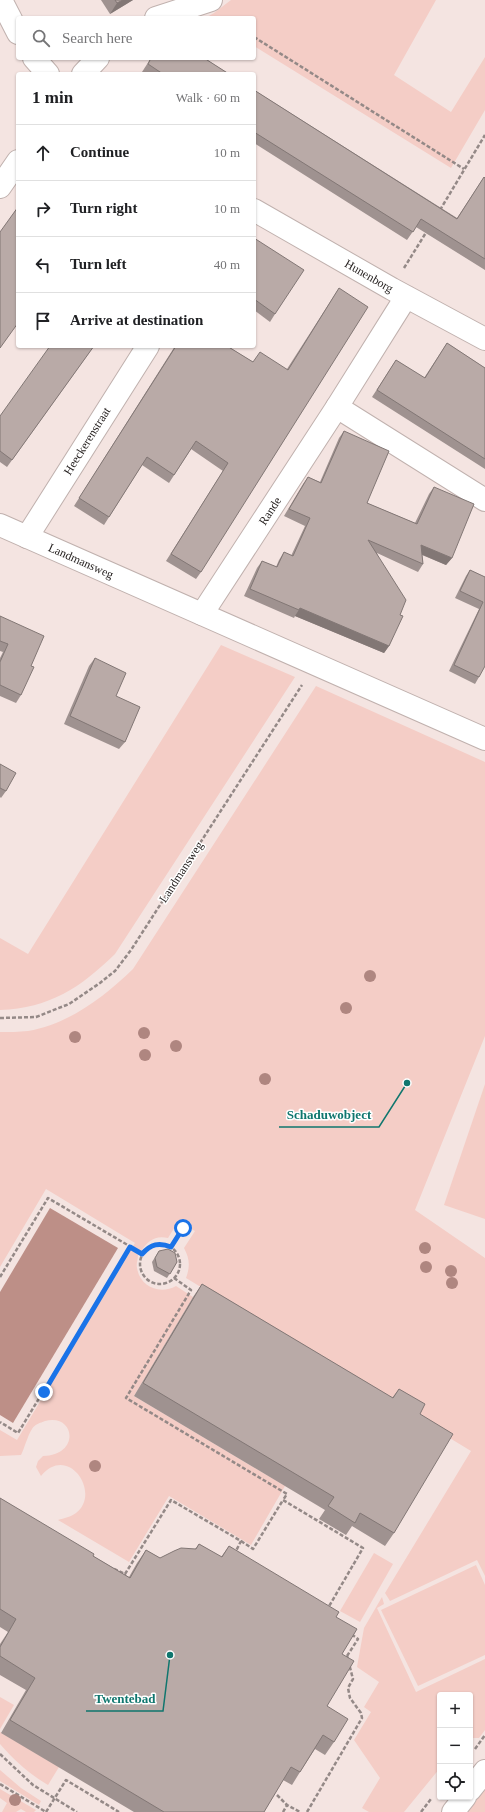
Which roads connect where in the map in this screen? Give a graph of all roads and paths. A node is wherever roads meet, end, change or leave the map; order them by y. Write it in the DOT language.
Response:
graph roads {
  1 [pos="1,0"];
  2 [pos="210,0"];
  3 [pos="162,16"];
  4 [pos="16,29"];
  5 [pos="256,38"];
  6 [pos="36,60"];
  7 [pos="96,60"];
  8 [pos="46,72"];
  9 [pos="85,72"];
  10 [pos="485,135"];
  11 [pos="16,164"];
  12 [pos="464,169"];
  13 [pos="0,187"];
  14 [pos="256,211"];
  15 [pos="436,216"];
  16 [pos="428,229"];
  17 [pos="399,293"];
  18 [pos="485,339"];
  19 [pos="147,348"];
  20 [pos="337,407"];
  21 [pos="485,500"];
  22 [pos="0,525"];
  23 [pos="27,537"];
  24 [pos="202,614"];
  25 [pos="316,664"];
  26 [pos="485,739"];
  27 [pos="0,1018"];
  28 [pos="183,1228"];
  29 [pos="130,1247"];
  30 [pos="171,1247"];
  31 [pos="142,1254"];
  32 [pos="0,1277"];
  33 [pos="174,1278"];
  34 [pos="0,1422"];
  35 [pos="283,1500"];
  36 [pos="242,1541"];
  37 [pos="234,1555"];
  38 [pos="112,1568"];
  39 [pos="327,1610"];
  40 [pos="346,1632"];
  41 [pos="347,1656"];
  42 [pos="345,1660"];
  43 [pos="485,1735"];
  44 [pos="473,1751"];
  45 [pos="0,1754"];
  46 [pos="485,1771"];
  47 [pos="0,1784"];
  48 [pos="473,1786"];
  49 [pos="277,1795"];
  50 [pos="54,1799"];
  51 [pos="463,1800"];
  52 [pos="287,1805"];
  53 [pos="46,1812"];
  54 [pos="77,1812"];
  55 [pos="118,1812"];
  56 [pos="283,1812"];
  57 [pos="300,1812"];
  58 [pos="307,1812"];
  59 [pos="453,1812"];
  1 -- 4 [label="street"];
  2 -- 3 [label="street"];
  5 -- 12 [label="path"];
  6 -- 8 [label="street"];
  7 -- 9 [label="street"];
  10 -- 12 [label="path"];
  11 -- 13 [label="street"];
  12 -- 15 [label="path"];
  14 -- 17 [label="street, Hunenborg"];
  16 -- 17 [label="path"];
  17 -- 18 [label="street, Hunenborg"];
  17 -- 20 [label="street, Rande"];
  19 -- 23 [label="street, Heeckerenstraat"];
  20 -- 21 [label="street"];
  20 -- 24 [label="street, Rande"];
  22 -- 23 [label="street, Landmansweg"];
  23 -- 24 [label="street, Landmansweg"];
  24 -- 25 [label="street, Landmansweg"];
  25 -- 26 [label="street, Landmansweg"];
  25 -- 27 [label="path, Landmansweg"];
  28 -- 30 [label="path"];
  29 -- 31 [label="path"];
  29 -- 32 [label="path"];
  29 -- 34 [label="path"];
  30 -- 31 [label="path"];
  30 -- 33 [label="path"];
  31 -- 33 [label="path"];
  33 -- 35 [label="path"];
  35 -- 36 [label="path"];
  35 -- 39 [label="path"];
  36 -- 37 [label="path"];
  36 -- 38 [label="path"];
  40 -- 41 [label="path"];
  41 -- 42 [label="path"];
  41 -- 58 [label="path"];
  43 -- 44 [label="path"];
  45 -- 50 [label="path"];
  46 -- 48 [label="street"];
  47 -- 53 [label="path"];
  49 -- 52 [label="path"];
  50 -- 53 [label="path"];
  50 -- 54 [label="path"];
  50 -- 55 [label="path"];
  51 -- 59 [label="street"];
  52 -- 56 [label="path"];
  52 -- 57 [label="path"];
}
